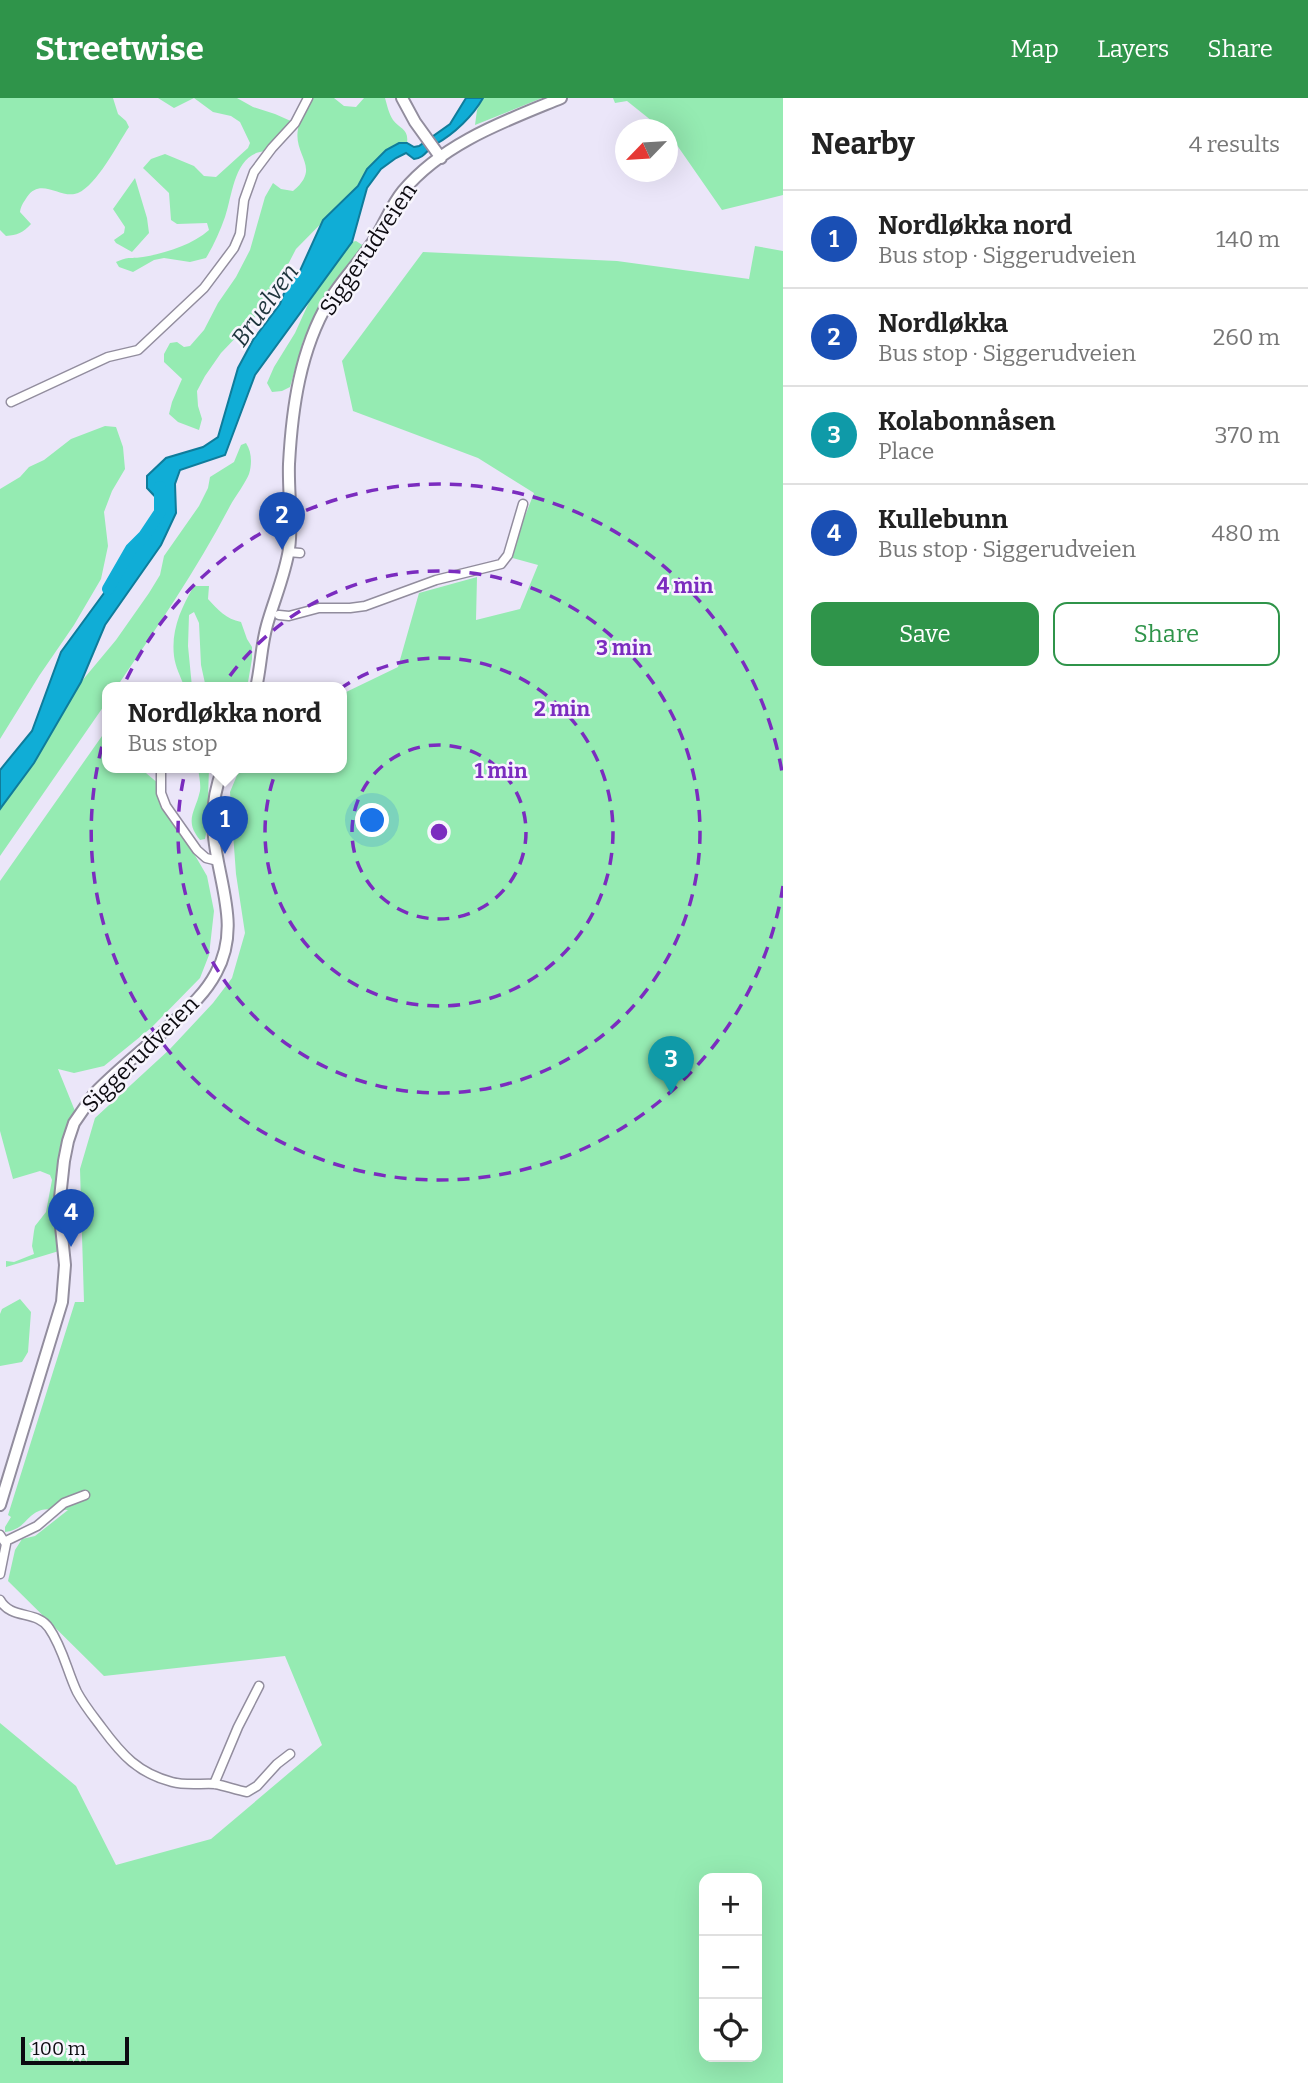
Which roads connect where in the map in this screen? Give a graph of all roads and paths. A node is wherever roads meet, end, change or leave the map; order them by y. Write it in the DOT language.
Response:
graph roads {
  1 [pos="308,98"];
  2 [pos="402,98"];
  3 [pos="561,98"];
  4 [pos="441,158"];
  5 [pos="11,402"];
  6 [pos="523,504"];
  7 [pos="279,615"];
  8 [pos="257,682"];
  9 [pos="162,773"];
  10 [pos="221,773"];
  11 [pos="218,861"];
  12 [pos="85,1495"];
  13 [pos="0,1504"];
  14 [pos="3,1538"];
  15 [pos="0,1574"];
  16 [pos="0,1600"];
  17 [pos="259,1686"];
  18 [pos="290,1754"];
  19 [pos="214,1784"];
  1 -- 5 [label="street"];
  2 -- 4 [label="main road"];
  3 -- 4 [label="main road, Siggerudveien"];
  4 -- 8 [label="main road, Siggerudveien"];
  6 -- 7 [label="street"];
  9 -- 11 [label="street"];
  10 -- 11 [label="main road, Siggerudveien"];
  11 -- 13 [label="main road, Siggerudveien"];
  12 -- 14 [label="street"];
  14 -- 15 [label="street"];
  16 -- 19 [label="street"];
  17 -- 19 [label="street"];
  18 -- 19 [label="street"];
}
